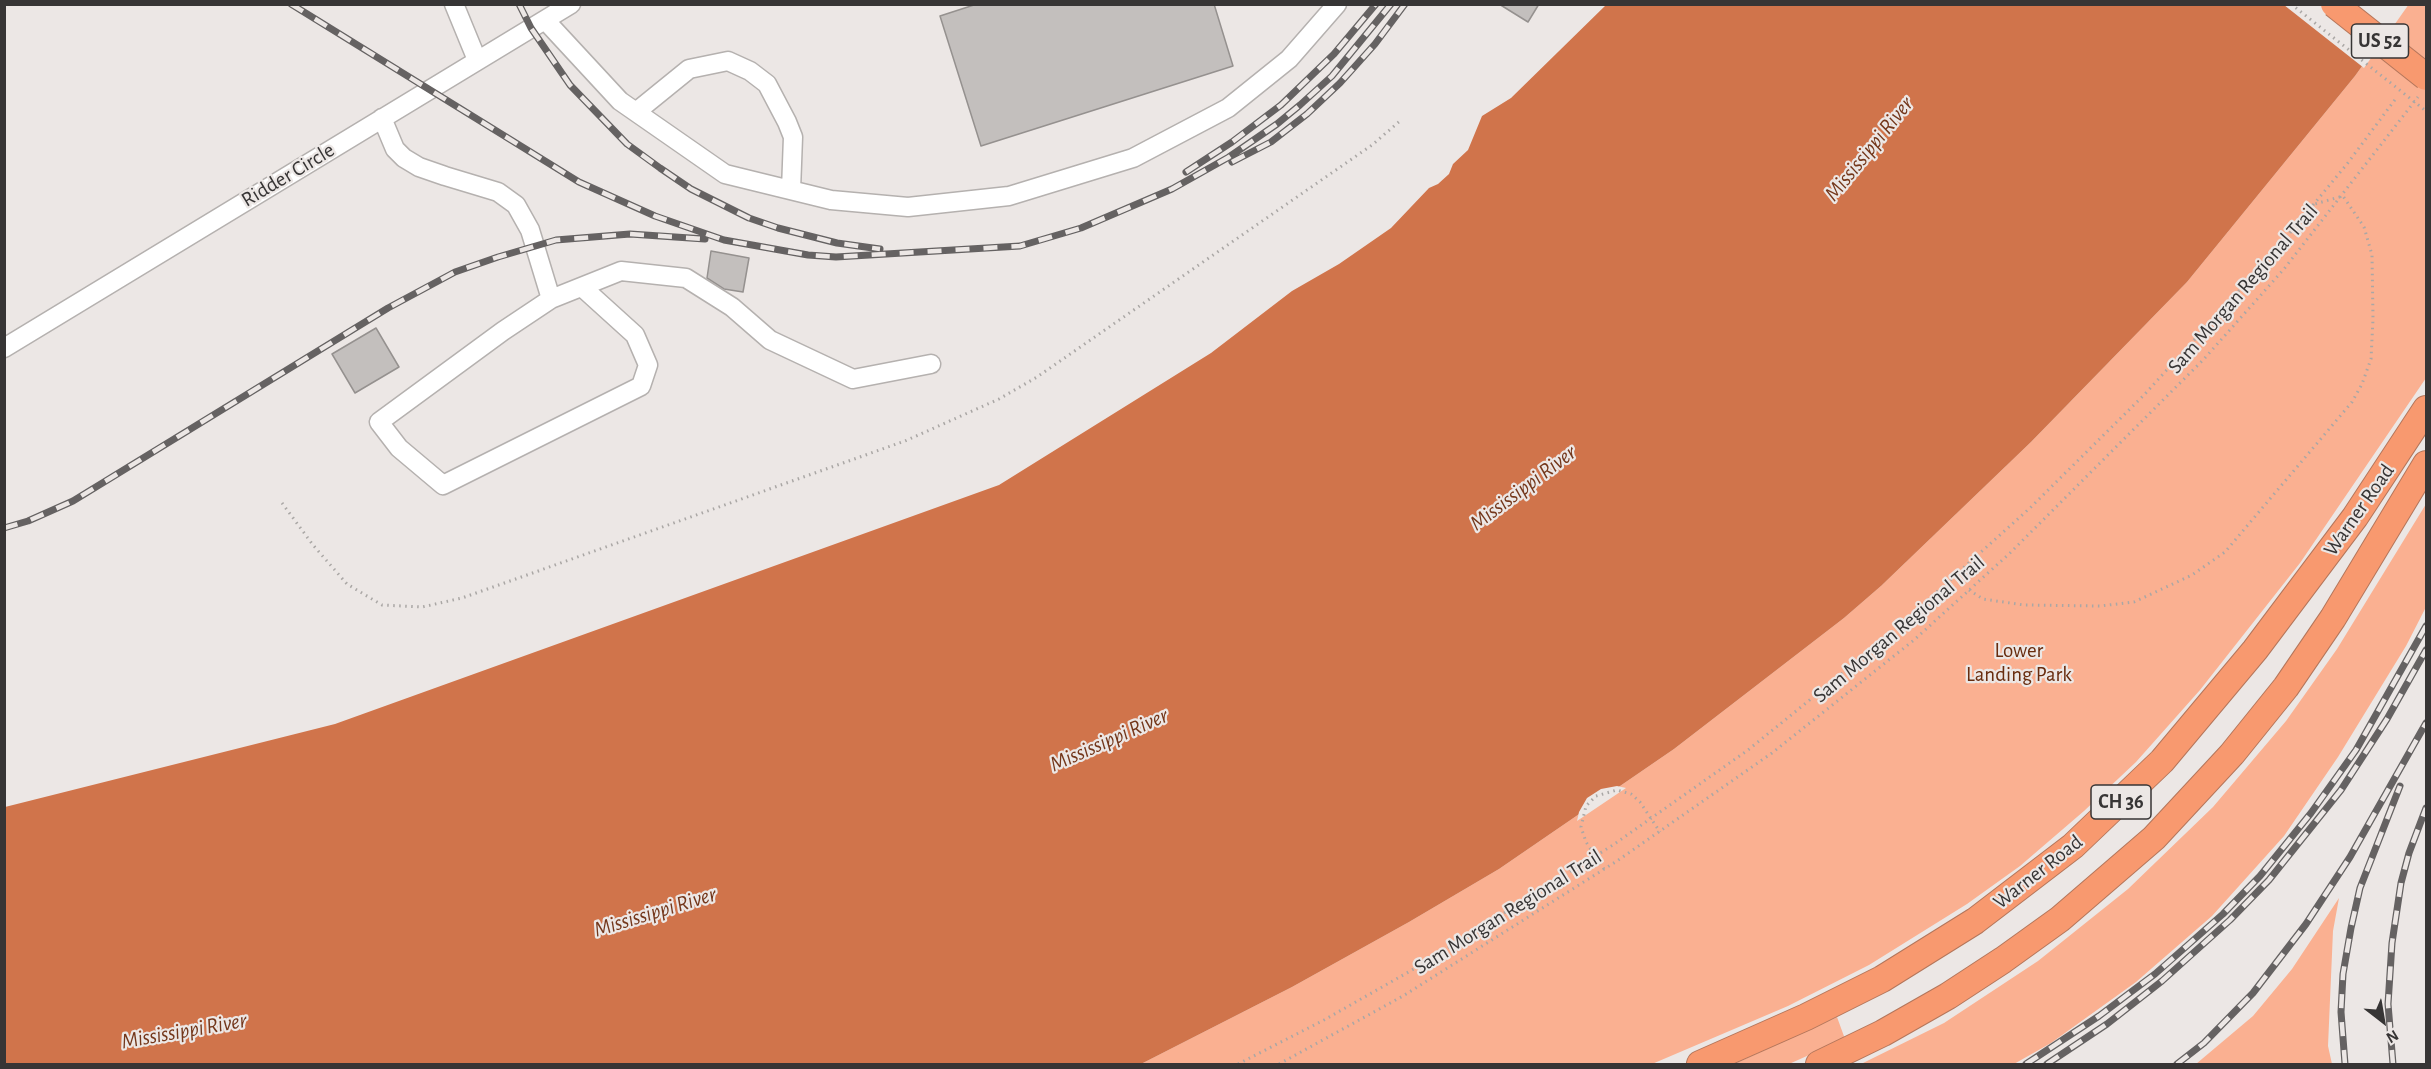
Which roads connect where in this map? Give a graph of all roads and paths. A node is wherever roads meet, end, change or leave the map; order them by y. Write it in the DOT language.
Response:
graph roads {
  1 [pos="454,4"];
  2 [pos="572,4"];
  3 [pos="1337,4"];
  4 [pos="2291,4"];
  5 [pos="2334,4"];
  6 [pos="545,20"];
  7 [pos="477,60"];
  8 [pos="2424,85"];
  9 [pos="2397,97"];
  10 [pos="2427,111"];
  11 [pos="636,112"];
  12 [pos="382,118"];
  13 [pos="1400,121"];
  14 [pos="791,190"];
  15 [pos="2343,196"];
  16 [pos="2313,205"];
  17 [pos="582,287"];
  18 [pos="551,299"];
  19 [pos="4,348"];
  20 [pos="931,364"];
  21 [pos="2427,409"];
  22 [pos="2427,464"];
  23 [pos="282,503"];
  24 [pos="1969,590"];
  25 [pos="1651,819"];
  26 [pos="1660,832"];
  27 [pos="1595,856"];
  28 [pos="1604,869"];
  29 [pos="1238,1065"];
  30 [pos="1279,1065"];
  31 [pos="1700,1065"];
  32 [pos="1819,1065"];
  1 -- 7 [label="street"];
  2 -- 6 [label="street, Ridder Circle"];
  3 -- 14 [label="street"];
  4 -- 10 [label="path, bridge"];
  5 -- 8 [label="highway, US 52, bridge"];
  6 -- 7 [label="street, Ridder Circle"];
  6 -- 11 [label="street"];
  7 -- 12 [label="street, Ridder Circle"];
  8 -- 15 [label="path, Sam Morgan Regional Trail"];
  9 -- 16 [label="path"];
  11 -- 14 [label="street"];
  11 -- 14 [label="street"];
  12 -- 18 [label="street"];
  12 -- 19 [label="street, Ridder Circle"];
  13 -- 23 [label="path"];
  15 -- 16 [label="path"];
  15 -- 24 [label="path, Sam Morgan Regional Trail"];
  15 -- 24 [label="path"];
  16 -- 25 [label="path"];
  17 -- 18 [label="street"];
  17 -- 18 [label="street"];
  17 -- 20 [label="street"];
  21 -- 31 [label="highway, Warner Road / CH 36"];
  22 -- 32 [label="highway, Warner Road / CH 36"];
  24 -- 26 [label="path, Sam Morgan Regional Trail"];
  25 -- 26 [label="path"];
  25 -- 27 [label="path"];
  25 -- 27 [label="path"];
  26 -- 28 [label="path, Sam Morgan Regional Trail"];
  27 -- 28 [label="path"];
  27 -- 29 [label="path"];
  28 -- 30 [label="path, Sam Morgan Regional Trail"];
}
